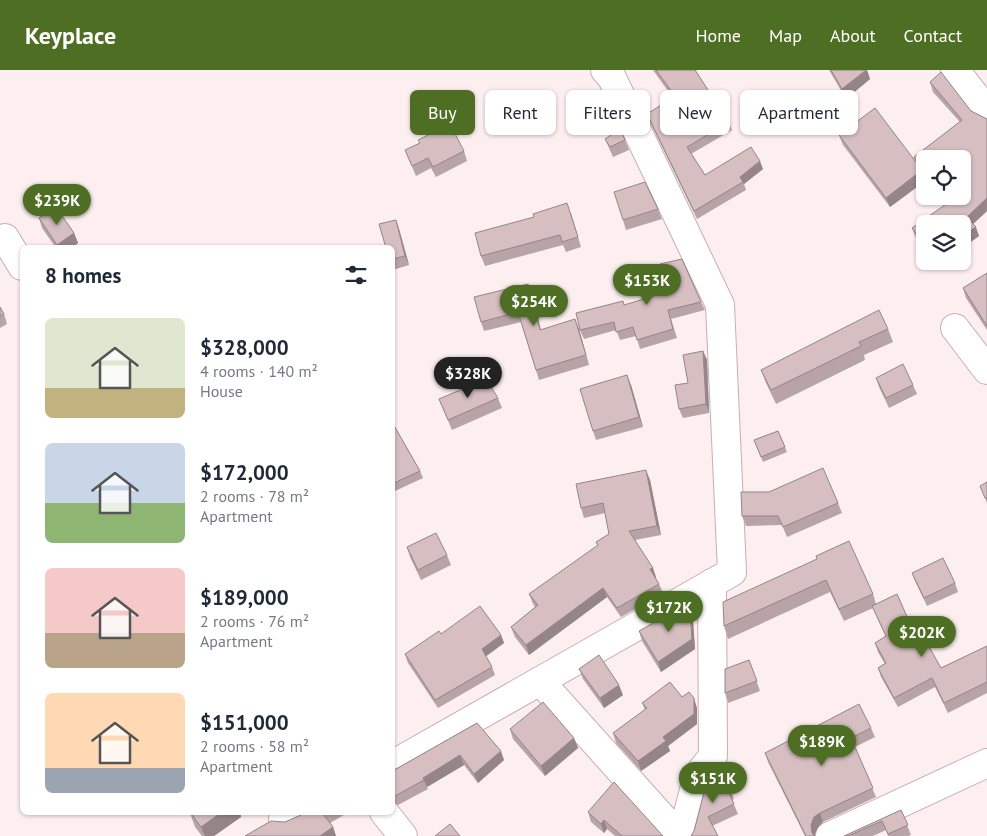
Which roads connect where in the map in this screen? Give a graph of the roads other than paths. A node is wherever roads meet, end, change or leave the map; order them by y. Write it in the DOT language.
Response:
graph roads {
  1 [pos="955,70"];
  2 [pos="613,73"];
  3 [pos="987,111"];
  4 [pos="5,238"];
  5 [pos="20,263"];
  6 [pos="955,328"];
  7 [pos="987,370"];
  8 [pos="712,583"];
  9 [pos="540,681"];
  10 [pos="395,763"];
  11 [pos="987,763"];
  12 [pos="386,815"];
  13 [pos="403,836"];
  14 [pos="678,836"];
  15 [pos="682,836"];
  16 [pos="830,836"];
  1 -- 3 [label="street"];
  2 -- 8 [label="street"];
  4 -- 5 [label="street"];
  6 -- 7 [label="street"];
  8 -- 9 [label="street"];
  8 -- 15 [label="street"];
  9 -- 10 [label="street"];
  9 -- 14 [label="street"];
  11 -- 16 [label="street"];
  12 -- 13 [label="street"];
}
